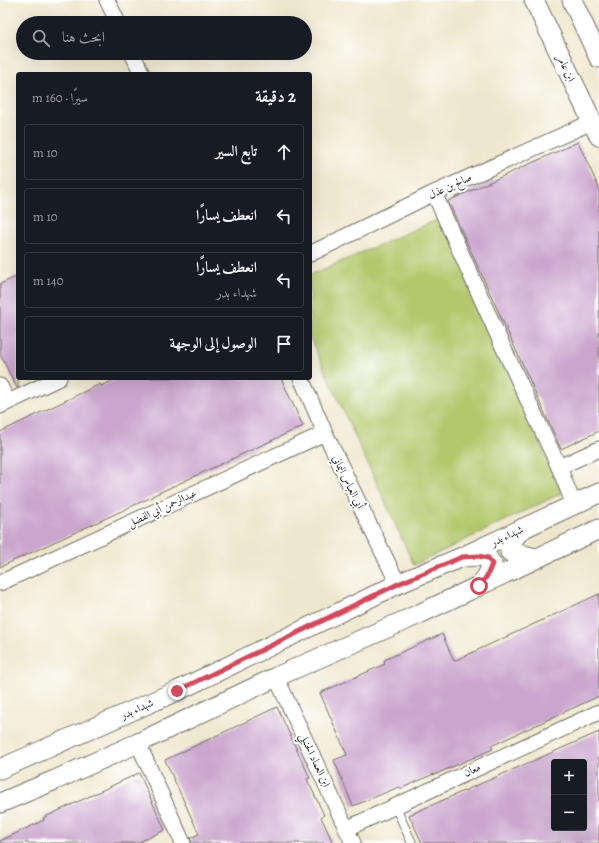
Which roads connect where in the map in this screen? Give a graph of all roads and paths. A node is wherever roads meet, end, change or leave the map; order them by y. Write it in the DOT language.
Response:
graph roads {
  1 [pos="107,0"];
  2 [pos="534,0"];
  3 [pos="572,0"];
  4 [pos="115,16"];
  5 [pos="599,58"];
  6 [pos="135,60"];
  7 [pos="141,72"];
  8 [pos="596,129"];
  9 [pos="434,193"];
  10 [pos="312,253"];
  11 [pos="55,380"];
  12 [pos="302,380"];
  13 [pos="0,386"];
  14 [pos="4,404"];
  15 [pos="325,433"];
  16 [pos="599,449"];
  17 [pos="559,467"];
  18 [pos="599,493"];
  19 [pos="574,505"];
  20 [pos="523,528"];
  21 [pos="599,529"];
  22 [pos="462,557"];
  23 [pos="536,558"];
  24 [pos="0,583"];
  25 [pos="398,584"];
  26 [pos="479,586"];
  27 [pos="276,677"];
  28 [pos="599,712"];
  29 [pos="138,743"];
  30 [pos="2,764"];
  31 [pos="0,803"];
  32 [pos="395,806"];
  33 [pos="346,829"];
  34 [pos="183,843"];
  35 [pos="353,843"];
  36 [pos="412,843"];
  1 -- 4 [label="street"];
  2 -- 8 [label="street, ابن عامر"];
  3 -- 5 [label="street"];
  6 -- 7 [label="street"];
  8 -- 9 [label="street, صالح بن عذل"];
  9 -- 10 [label="street, صالح بن عذل"];
  9 -- 17 [label="street"];
  11 -- 14 [label="street"];
  12 -- 15 [label="street, أبي العباس اليماني"];
  13 -- 14 [label="street"];
  15 -- 24 [label="street, عبدالرحمن أبي الفضل"];
  15 -- 25 [label="street, أبي العباس اليماني"];
  16 -- 17 [label="street"];
  17 -- 19 [label="street"];
  18 -- 19 [label="street, شهداء بدر"];
  19 -- 20 [label="street, شهداء بدر"];
  20 -- 22 [label="street, شهداء بدر"];
  20 -- 23 [label="street"];
  21 -- 23 [label="street"];
  22 -- 25 [label="street, شهداء بدر"];
  22 -- 26 [label="street"];
  23 -- 26 [label="street"];
  25 -- 30 [label="street, شهداء بدر"];
  26 -- 27 [label="street"];
  27 -- 29 [label="street"];
  27 -- 33 [label="street, ابن العماد الحنبلي"];
  28 -- 32 [label="street, معان"];
  29 -- 31 [label="street"];
  29 -- 34 [label="street"];
  32 -- 33 [label="street, معان"];
  32 -- 36 [label="lane"];
  33 -- 35 [label="street, ابن العماد الحنبلي"];
}
